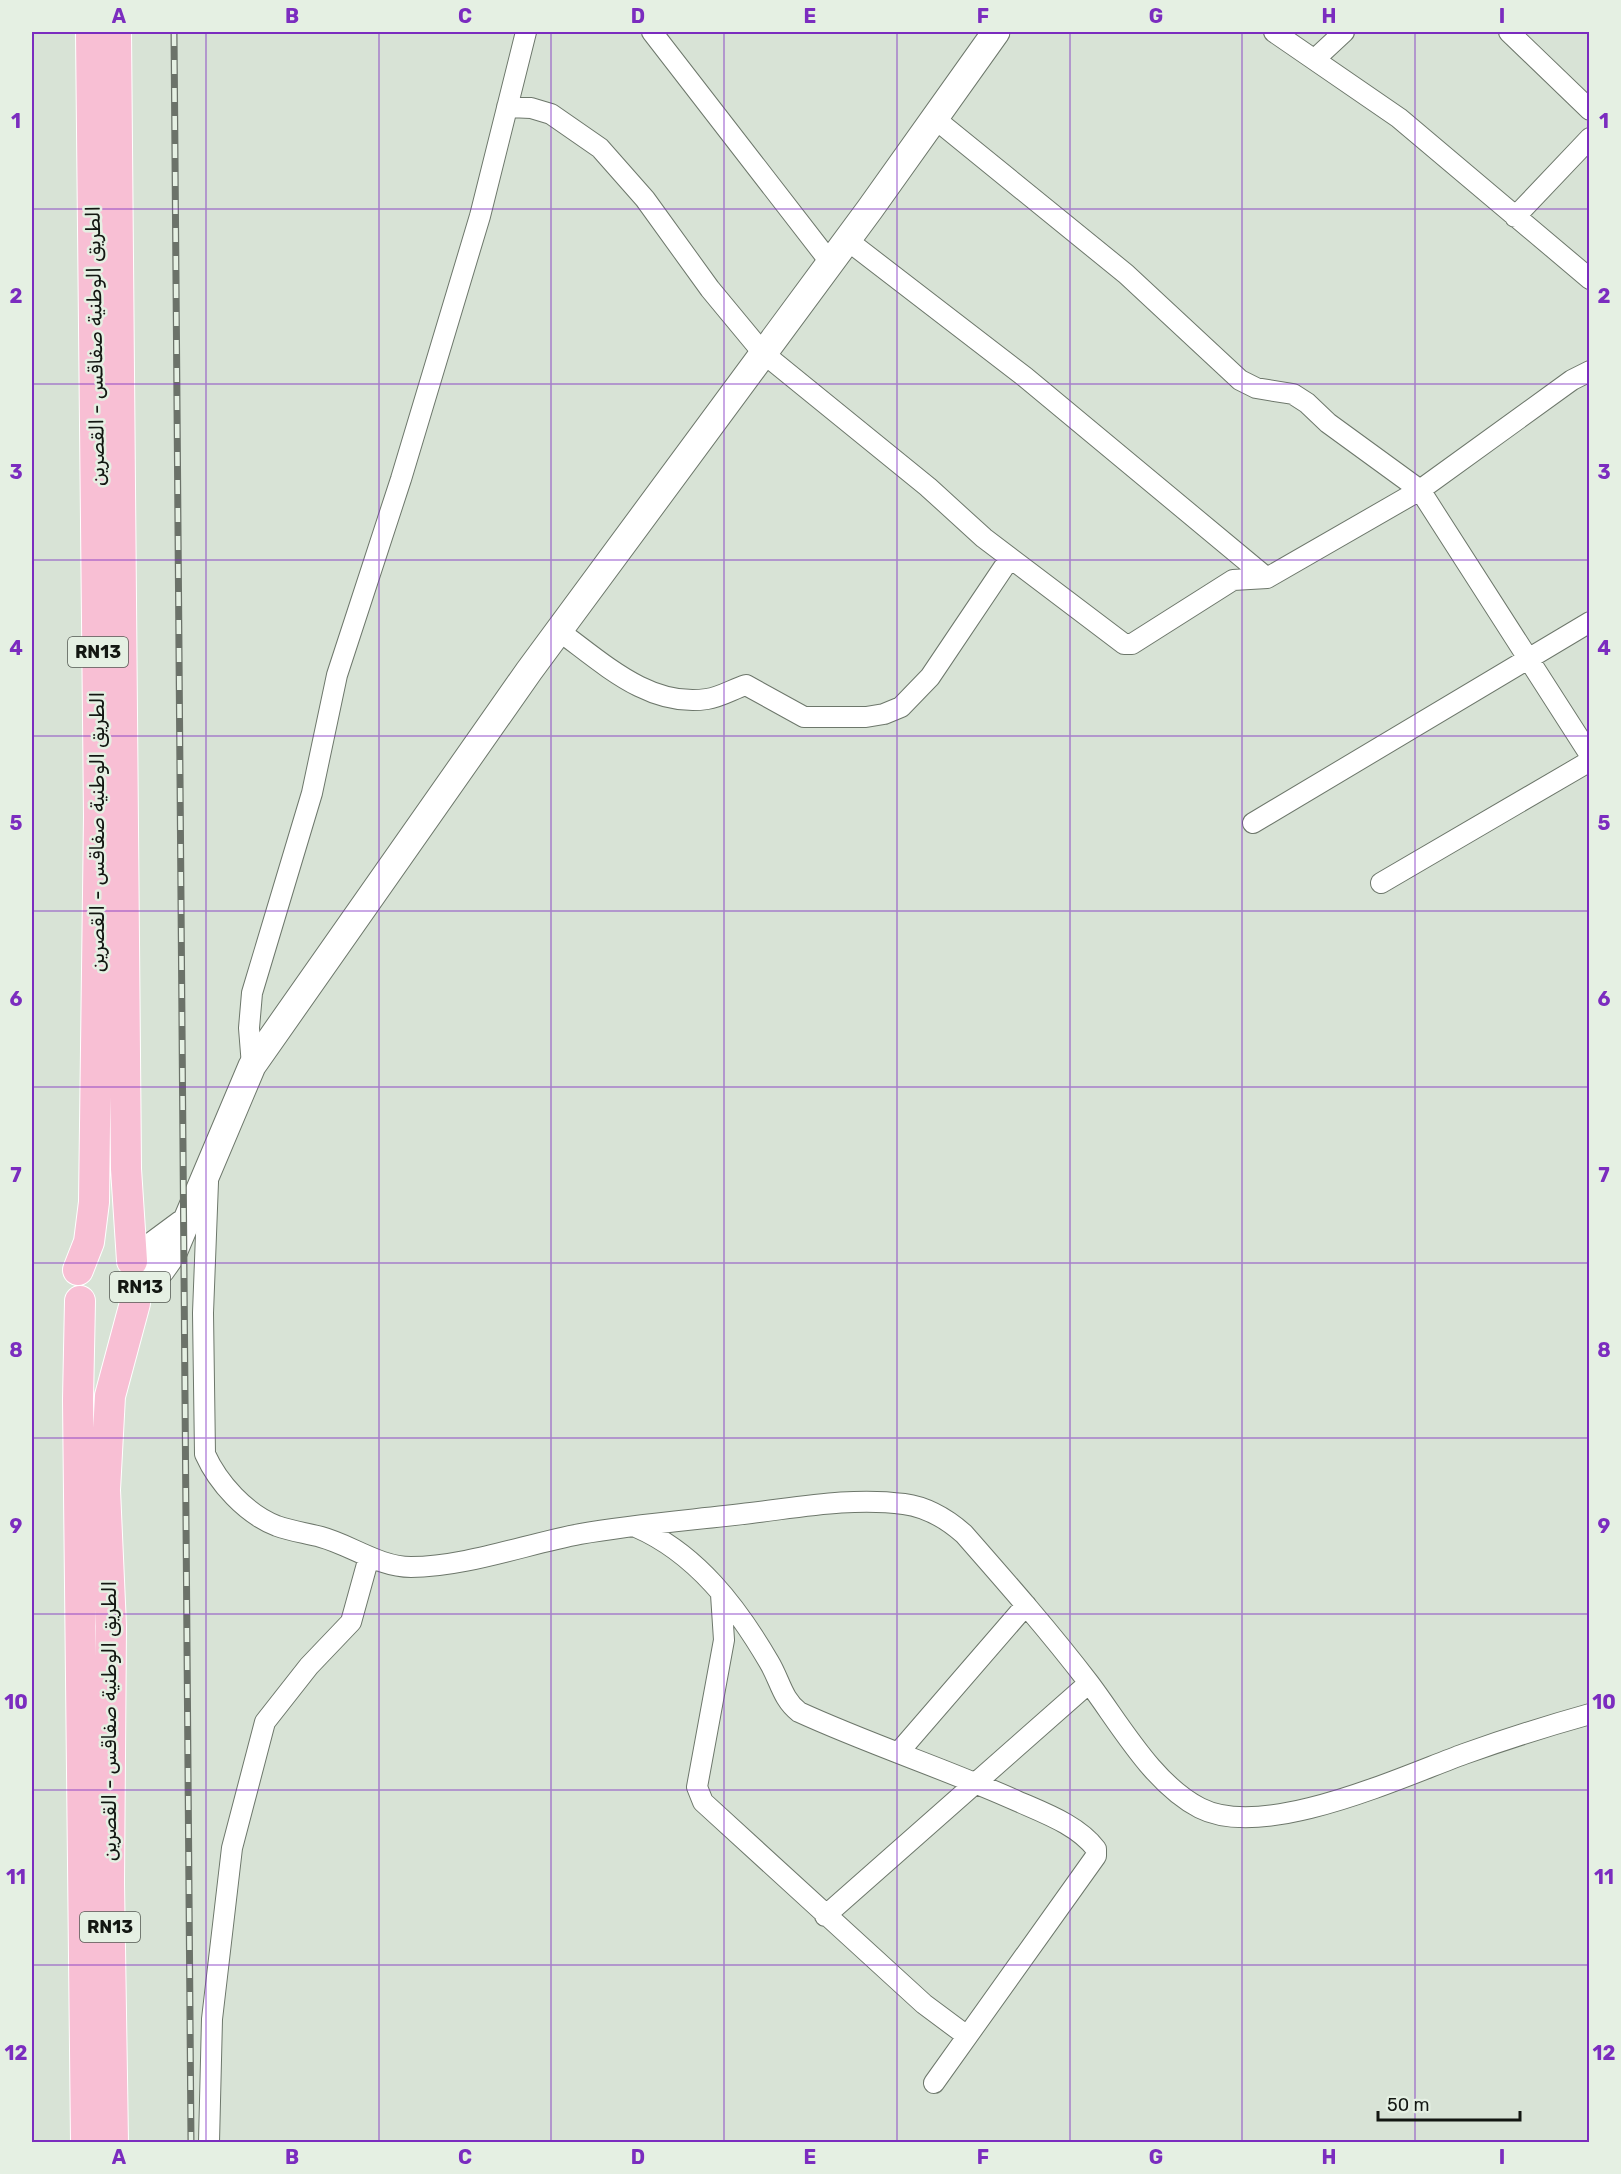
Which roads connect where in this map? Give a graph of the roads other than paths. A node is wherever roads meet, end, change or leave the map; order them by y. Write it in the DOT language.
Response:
graph roads {
  1 [pos="91,32"];
  2 [pos="116,32"];
  3 [pos="526,32"];
  4 [pos="652,32"];
  5 [pos="996,32"];
  6 [pos="1274,32"];
  7 [pos="1344,32"];
  8 [pos="1509,32"];
  9 [pos="1315,58"];
  10 [pos="507,107"];
  11 [pos="1590,110"];
  12 [pos="934,118"];
  13 [pos="1590,138"];
  14 [pos="1515,217"];
  15 [pos="847,240"];
  16 [pos="107,242"];
  17 [pos="830,262"];
  18 [pos="1590,279"];
  19 [pos="763,353"];
  20 [pos="1590,371"];
  21 [pos="1420,490"];
  22 [pos="1010,558"];
  23 [pos="1267,578"];
  24 [pos="1590,622"];
  25 [pos="559,631"];
  26 [pos="1529,658"];
  27 [pos="1590,755"];
  28 [pos="1590,761"];
  29 [pos="1253,823"];
  30 [pos="1381,883"];
  31 [pos="125,959"];
  32 [pos="96,964"];
  33 [pos="252,1066"];
  34 [pos="208,1173"];
  35 [pos="78,1270"];
  36 [pos="136,1283"];
  37 [pos="80,1301"];
  38 [pos="636,1527"];
  39 [pos="369,1557"];
  40 [pos="722,1594"];
  41 [pos="1026,1605"];
  42 [pos="1089,1683"];
  43 [pos="96,1712"];
  44 [pos="1590,1714"];
  45 [pos="898,1753"];
  46 [pos="975,1782"];
  47 [pos="825,1916"];
  48 [pos="967,2036"];
  49 [pos="934,2083"];
  50 [pos="99,2108"];
  51 [pos="212,2140"];
  52 [pos="86,2142"];
  53 [pos="113,2142"];
  1 -- 16 [label="main road, الطريق الوطنية صفاقس - القصرين / RN13"];
  2 -- 16 [label="main road, الطريق الوطنية صفاقس - القصرين / RN13"];
  3 -- 10 [label="street"];
  4 -- 17 [label="street"];
  5 -- 12 [label="main road"];
  6 -- 9 [label="street"];
  7 -- 9 [label="street"];
  8 -- 11 [label="street"];
  9 -- 14 [label="street"];
  10 -- 19 [label="street"];
  10 -- 33 [label="street"];
  12 -- 15 [label="main road"];
  12 -- 21 [label="street"];
  13 -- 14 [label="street"];
  14 -- 18 [label="street"];
  15 -- 17 [label="main road"];
  15 -- 23 [label="street"];
  16 -- 31 [label="main road, الطريق الوطنية صفاقس - القصرين / RN13"];
  16 -- 32 [label="main road, الطريق الوطنية صفاقس - القصرين / RN13"];
  17 -- 19 [label="main road"];
  19 -- 22 [label="street"];
  19 -- 25 [label="main road"];
  20 -- 21 [label="street"];
  21 -- 23 [label="street"];
  21 -- 26 [label="street"];
  22 -- 23 [label="street"];
  22 -- 25 [label="street"];
  24 -- 26 [label="street"];
  25 -- 33 [label="main road"];
  26 -- 27 [label="street"];
  26 -- 29 [label="street"];
  28 -- 30 [label="street"];
  31 -- 32 [label="main road"];
  31 -- 36 [label="main road, الطريق الوطنية صفاقس - القصرين / RN13"];
  32 -- 35 [label="main road, الطريق الوطنية صفاقس - القصرين / RN13"];
  33 -- 34 [label="main road"];
  34 -- 36 [label="main road"];
  34 -- 39 [label="street"];
  35 -- 36 [label="main road, RN13"];
  35 -- 37 [label="main road, RN13"];
  36 -- 37 [label="main road, RN13"];
  36 -- 43 [label="main road, الطريق الوطنية صفاقس - القصرين / RN13"];
  37 -- 43 [label="main road, الطريق الوطنية صفاقس - القصرين / RN13"];
  38 -- 39 [label="street"];
  38 -- 40 [label="street"];
  38 -- 41 [label="street"];
  39 -- 51 [label="street"];
  40 -- 45 [label="street"];
  40 -- 47 [label="street"];
  41 -- 42 [label="street"];
  41 -- 45 [label="street"];
  42 -- 44 [label="street"];
  42 -- 46 [label="street"];
  43 -- 50 [label="main road, الطريق الوطنية صفاقس - القصرين / RN13"];
  45 -- 46 [label="street"];
  46 -- 47 [label="street"];
  46 -- 48 [label="street"];
  47 -- 48 [label="street"];
  48 -- 49 [label="street"];
  50 -- 52 [label="main road, الطريق الوطنية صفاقس - القصرين / RN13"];
  50 -- 53 [label="main road, الطريق الوطنية صفاقس - القصرين / RN13"];
}
